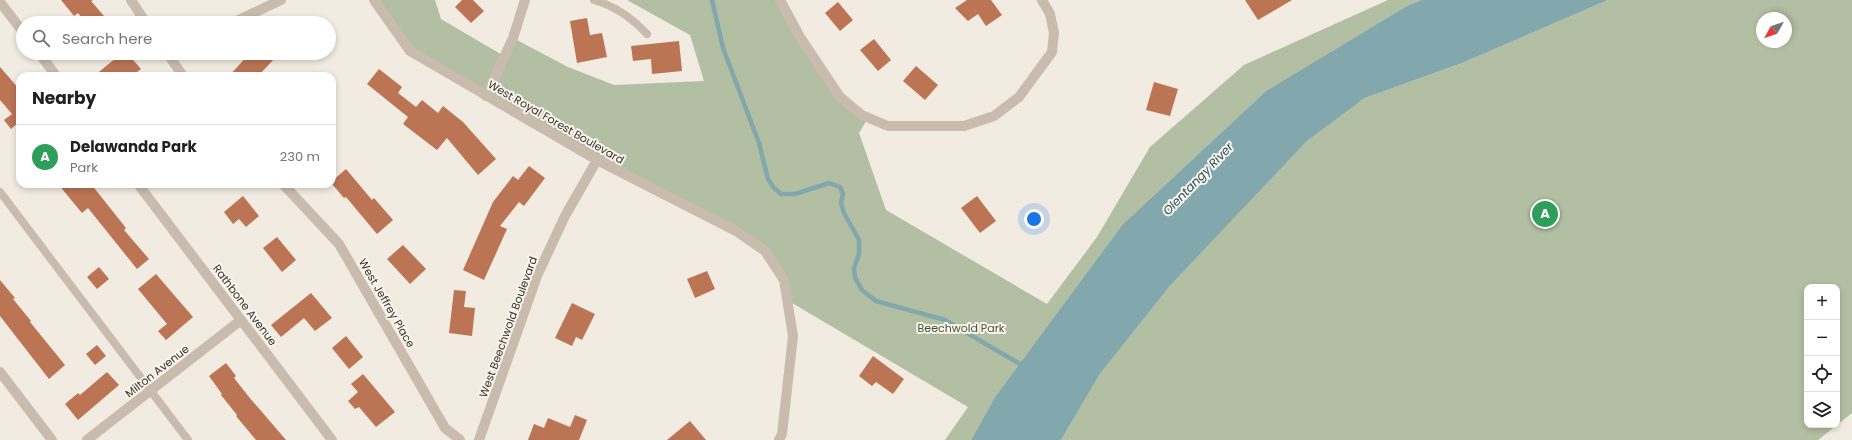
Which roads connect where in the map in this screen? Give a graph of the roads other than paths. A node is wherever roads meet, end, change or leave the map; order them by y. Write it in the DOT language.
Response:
graph roads {
  1 [pos="131,0"];
  2 [pos="281,0"];
  3 [pos="374,0"];
  4 [pos="525,0"];
  5 [pos="594,0"];
  6 [pos="780,0"];
  7 [pos="1042,0"];
  8 [pos="0,2"];
  9 [pos="141,16"];
  10 [pos="247,16"];
  11 [pos="16,23"];
  12 [pos="647,34"];
  13 [pos="44,60"];
  14 [pos="173,60"];
  15 [pos="53,72"];
  16 [pos="180,72"];
  17 [pos="486,96"];
  18 [pos="597,160"];
  19 [pos="141,188"];
  20 [pos="287,188"];
  21 [pos="0,192"];
  22 [pos="242,320"];
  23 [pos="0,372"];
  24 [pos="151,390"];
  25 [pos="52,440"];
  26 [pos="86,440"];
  27 [pos="188,440"];
  28 [pos="332,440"];
  29 [pos="460,440"];
  30 [pos="479,440"];
  31 [pos="780,440"];
  1 -- 9 [label="street"];
  2 -- 10 [label="street"];
  3 -- 17 [label="street, West Royal Forest Boulevard"];
  4 -- 17 [label="street"];
  5 -- 12 [label="lane"];
  6 -- 7 [label="street"];
  8 -- 11 [label="street"];
  13 -- 15 [label="street"];
  14 -- 16 [label="street"];
  17 -- 18 [label="street, West Royal Forest Boulevard"];
  18 -- 30 [label="street, West Beechwold Boulevard"];
  18 -- 31 [label="street, West Royal Forest Boulevard"];
  19 -- 22 [label="street, Rathbone Avenue"];
  20 -- 29 [label="street, West Jeffrey Place"];
  21 -- 24 [label="lane"];
  22 -- 24 [label="street, Milton Avenue"];
  22 -- 28 [label="street, Rathbone Avenue"];
  23 -- 25 [label="street"];
  24 -- 26 [label="street, Milton Avenue"];
  24 -- 27 [label="lane"];
}
